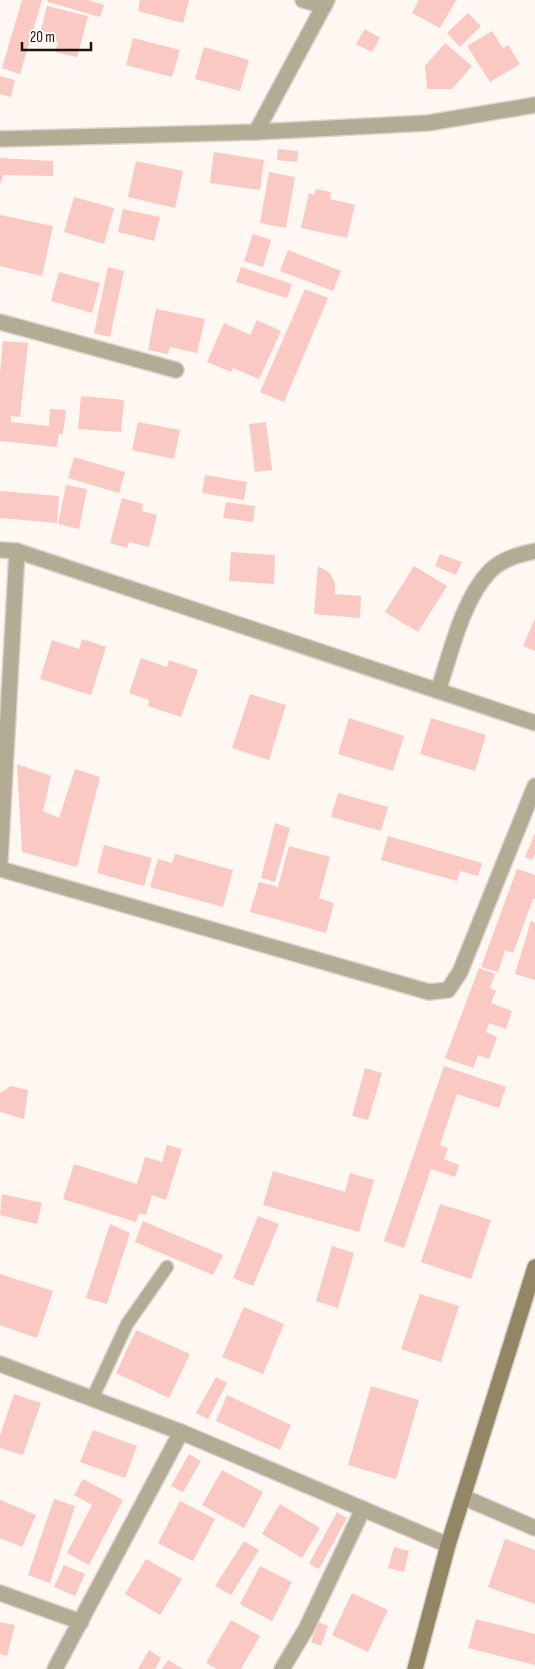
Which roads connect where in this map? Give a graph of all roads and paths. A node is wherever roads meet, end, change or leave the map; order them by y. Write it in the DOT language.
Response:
graph roads {
  1 [pos="303,0"];
  2 [pos="325,3"];
  3 [pos="535,104"];
  4 [pos="256,132"];
  5 [pos="0,139"];
  6 [pos="0,322"];
  7 [pos="176,370"];
  8 [pos="0,550"];
  9 [pos="17,551"];
  10 [pos="535,551"];
  11 [pos="438,691"];
  12 [pos="535,724"];
  13 [pos="535,786"];
  14 [pos="0,862"];
  15 [pos="0,869"];
  16 [pos="167,1267"];
  17 [pos="535,1267"];
  18 [pos="0,1364"];
  19 [pos="93,1397"];
  20 [pos="181,1432"];
  21 [pos="463,1497"];
  22 [pos="363,1509"];
  23 [pos="535,1528"];
  24 [pos="448,1545"];
  25 [pos="0,1593"];
  26 [pos="81,1622"];
  27 [pos="55,1669"];
  28 [pos="282,1669"];
  29 [pos="415,1669"];
  1 -- 2 [label="street"];
  2 -- 4 [label="street"];
  3 -- 4 [label="street"];
  4 -- 5 [label="street"];
  6 -- 7 [label="street"];
  8 -- 9 [label="street"];
  9 -- 11 [label="street"];
  9 -- 14 [label="street"];
  10 -- 11 [label="street"];
  11 -- 12 [label="street"];
  13 -- 15 [label="street"];
  16 -- 19 [label="lane"];
  17 -- 21 [label="street"];
  18 -- 19 [label="street"];
  19 -- 20 [label="street"];
  20 -- 22 [label="street"];
  20 -- 26 [label="street"];
  21 -- 23 [label="street"];
  21 -- 24 [label="street"];
  22 -- 24 [label="street"];
  22 -- 28 [label="street"];
  24 -- 29 [label="street"];
  25 -- 26 [label="street"];
  26 -- 27 [label="street"];
}
